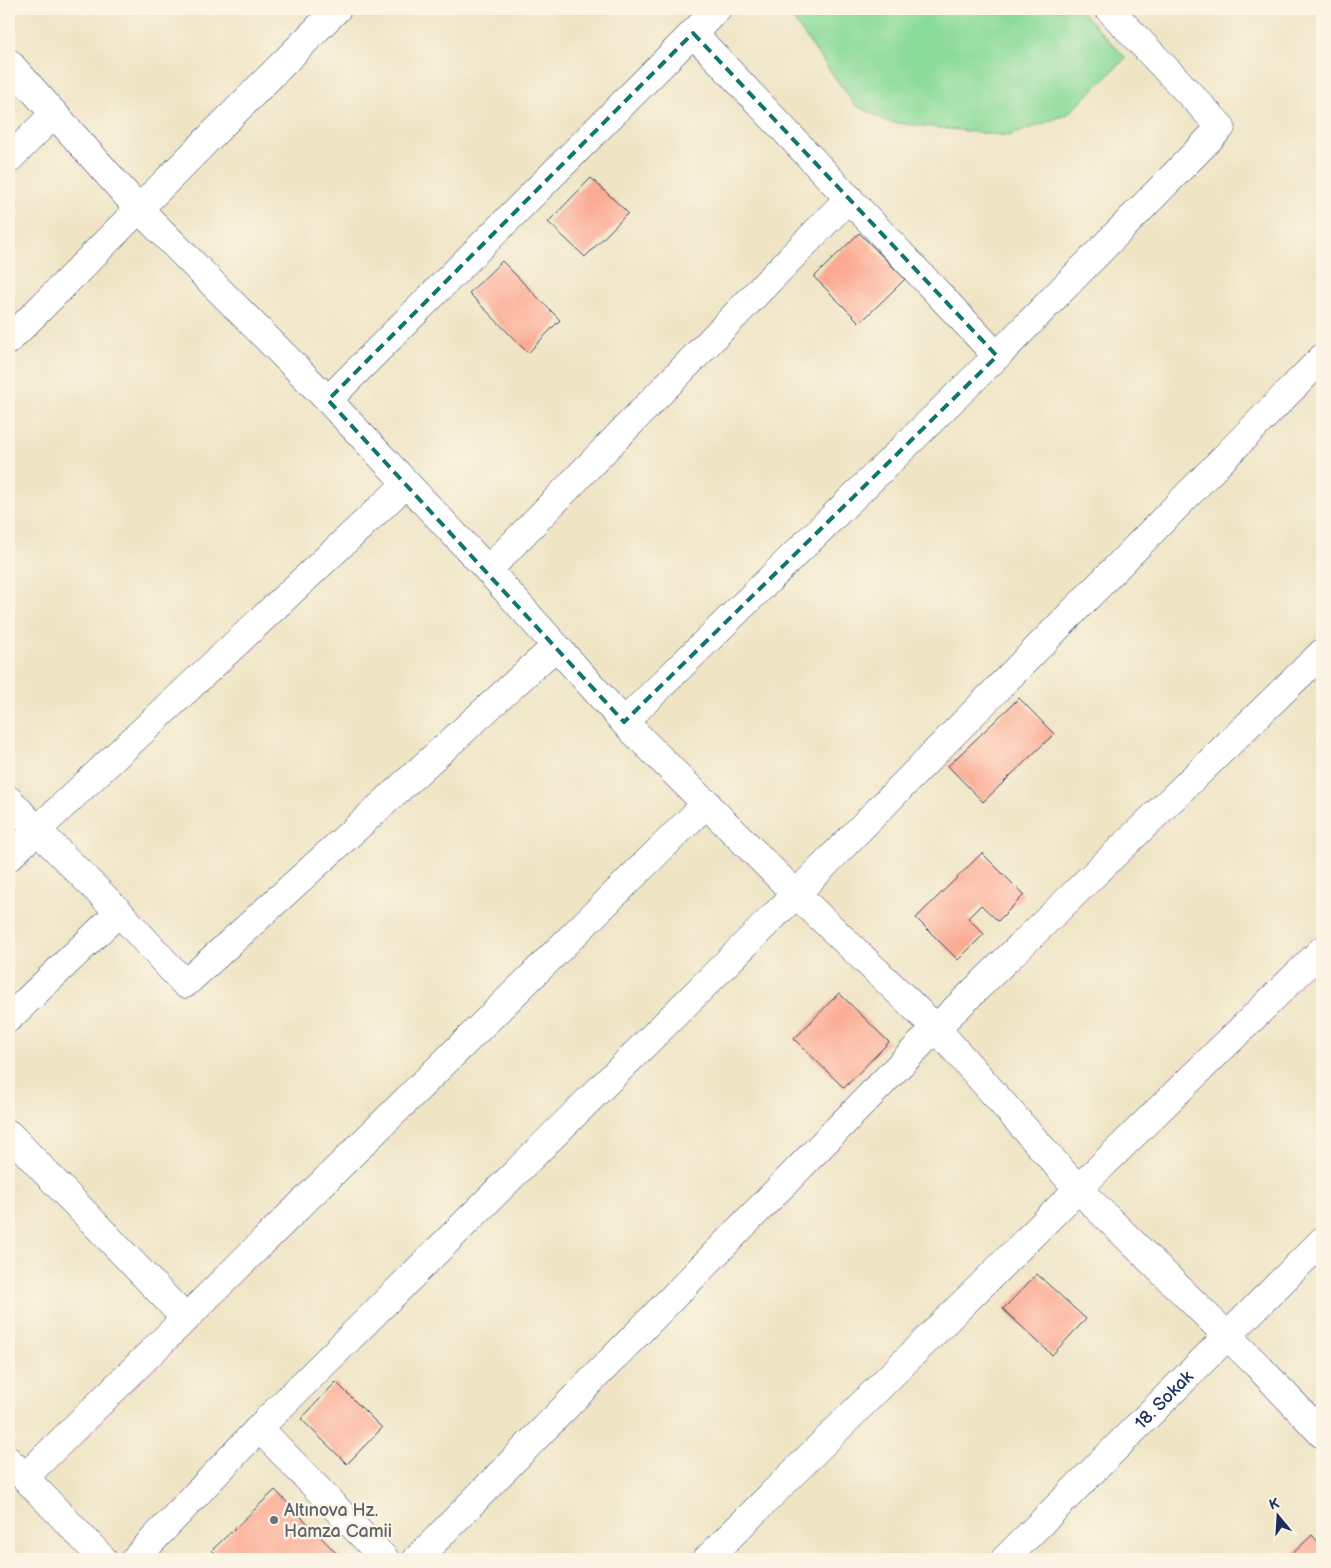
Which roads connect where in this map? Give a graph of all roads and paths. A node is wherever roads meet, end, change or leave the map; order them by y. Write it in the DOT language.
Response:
graph roads {
  1 [pos="337,9"];
  2 [pos="717,9"];
  3 [pos="1109,9"];
  4 [pos="693,33"];
  5 [pos="9,63"];
  6 [pos="54,114"];
  7 [pos="9,159"];
  8 [pos="849,198"];
  9 [pos="140,209"];
  10 [pos="9,340"];
  11 [pos="997,356"];
  12 [pos="1322,358"];
  13 [pos="328,400"];
  14 [pos="406,484"];
  15 [pos="488,570"];
  16 [pos="556,646"];
  17 [pos="1322,653"];
  18 [pos="624,722"];
  19 [pos="9,800"];
  20 [pos="707,803"];
  21 [pos="37,830"];
  22 [pos="9,857"];
  23 [pos="796,894"];
  24 [pos="118,912"];
  25 [pos="1322,950"];
  26 [pos="9,1018"];
  27 [pos="936,1028"];
  28 [pos="9,1134"];
  29 [pos="1078,1189"];
  30 [pos="1322,1241"];
  31 [pos="186,1319"];
  32 [pos="1227,1334"];
  33 [pos="260,1428"];
  34 [pos="1322,1434"];
  35 [pos="17,1469"];
  36 [pos="103,1559"];
  37 [pos="135,1559"];
  38 [pos="385,1559"];
  39 [pos="417,1559"];
  40 [pos="707,1559"];
  41 [pos="1005,1559"];
  1 -- 9 [label="street"];
  2 -- 4 [label="street"];
  3 -- 11 [label="street"];
  4 -- 8 [label="street"];
  4 -- 13 [label="street"];
  5 -- 6 [label="street"];
  6 -- 7 [label="street"];
  6 -- 9 [label="street"];
  8 -- 11 [label="street"];
  8 -- 15 [label="street"];
  9 -- 10 [label="street"];
  9 -- 13 [label="street"];
  11 -- 18 [label="street"];
  12 -- 23 [label="street"];
  13 -- 14 [label="street"];
  14 -- 15 [label="street"];
  14 -- 21 [label="street"];
  15 -- 16 [label="street"];
  16 -- 18 [label="street"];
  16 -- 24 [label="street"];
  17 -- 27 [label="street"];
  18 -- 20 [label="street"];
  19 -- 21 [label="street"];
  20 -- 23 [label="street"];
  20 -- 31 [label="street"];
  21 -- 22 [label="street"];
  21 -- 24 [label="street"];
  23 -- 27 [label="street"];
  23 -- 33 [label="street"];
  24 -- 26 [label="street"];
  25 -- 29 [label="street"];
  27 -- 29 [label="street"];
  27 -- 39 [label="street"];
  28 -- 31 [label="street"];
  29 -- 32 [label="street"];
  29 -- 40 [label="street"];
  30 -- 32 [label="street, 18. Sokak"];
  31 -- 35 [label="street"];
  32 -- 34 [label="street"];
  32 -- 41 [label="street, 18. Sokak"];
  33 -- 37 [label="street"];
  33 -- 38 [label="street"];
  35 -- 36 [label="street"];
}
